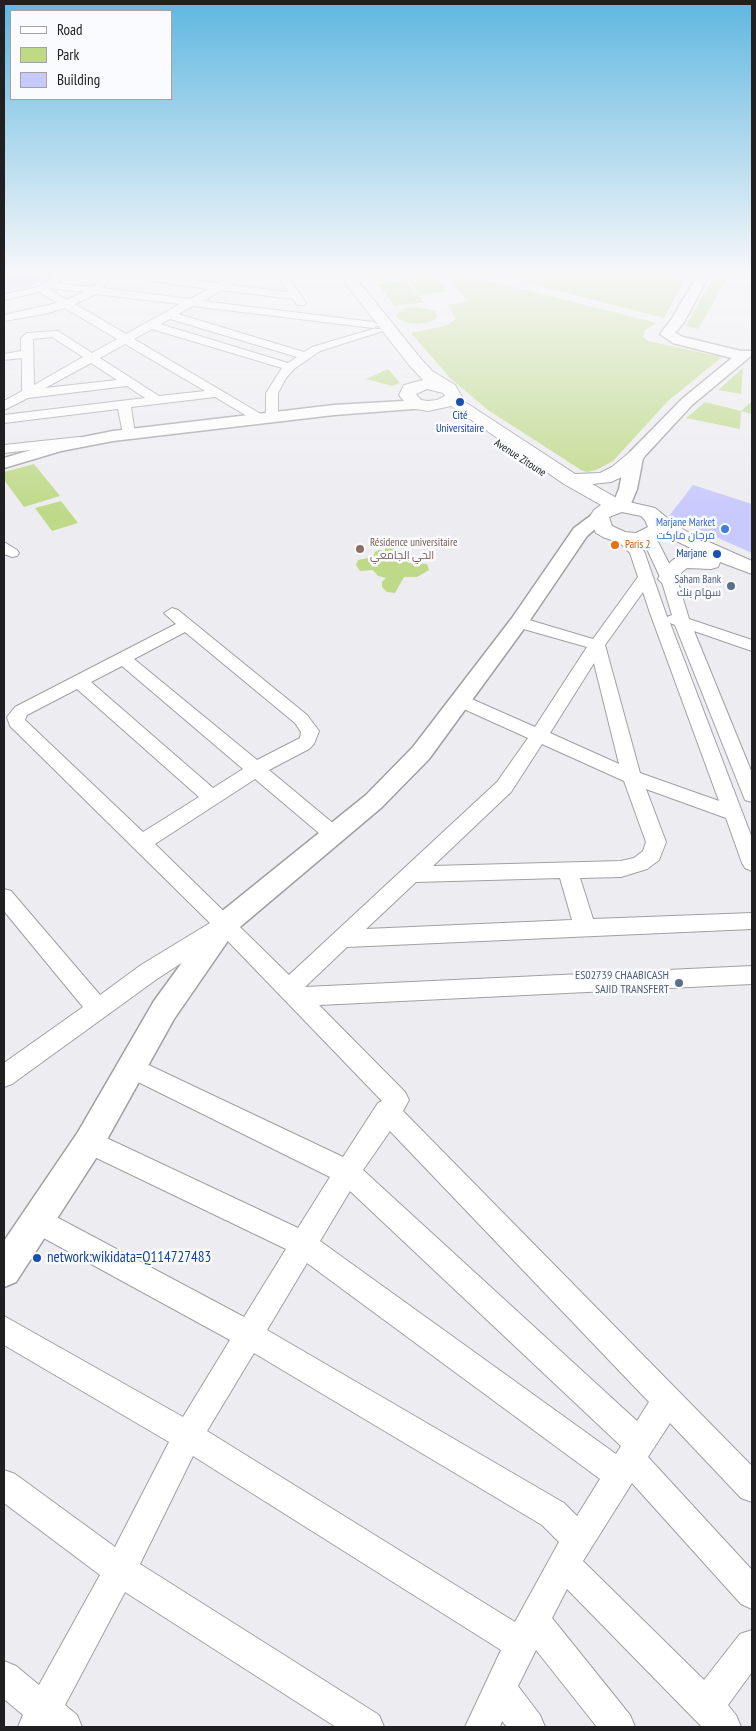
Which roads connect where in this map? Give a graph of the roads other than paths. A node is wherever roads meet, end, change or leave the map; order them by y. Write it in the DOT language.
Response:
graph roads {
  1 [pos="84,353"];
  2 [pos="101,353"];
  3 [pos="151,353"];
  4 [pos="243,353"];
  5 [pos="294,353"];
  6 [pos="312,353"];
  7 [pos="396,353"];
  8 [pos="408,353"];
  9 [pos="749,353"];
  10 [pos="26,354"];
  11 [pos="305,356"];
  12 [pos="4,357"];
  13 [pos="92,358"];
  14 [pos="290,367"];
  15 [pos="128,382"];
  16 [pos="411,389"];
  17 [pos="218,393"];
  18 [pos="449,393"];
  19 [pos="28,394"];
  20 [pos="158,401"];
  21 [pos="124,405"];
  22 [pos="4,406"];
  23 [pos="428,406"];
  24 [pos="334,410"];
  25 [pos="266,418"];
  26 [pos="4,419"];
  27 [pos="129,434"];
  28 [pos="96,439"];
  29 [pos="4,449"];
  30 [pos="636,456"];
  31 [pos="4,463"];
  32 [pos="571,480"];
  33 [pos="622,501"];
  34 [pos="651,515"];
  35 [pos="599,518"];
  36 [pos="648,536"];
  37 [pos="620,537"];
  38 [pos="573,544"];
  39 [pos="711,563"];
  40 [pos="752,568"];
  41 [pos="646,577"];
  42 [pos="669,579"];
  43 [pos="752,580"];
  44 [pos="658,613"];
  45 [pos="172,614"];
  46 [pos="519,622"];
  47 [pos="682,622"];
  48 [pos="187,625"];
  49 [pos="597,644"];
  50 [pos="752,646"];
  51 [pos="123,658"];
  52 [pos="79,681"];
  53 [pos="461,701"];
  54 [pos="537,736"];
  55 [pos="708,748"];
  56 [pos="744,758"];
  57 [pos="256,769"];
  58 [pos="632,777"];
  59 [pos="752,794"];
  60 [pos="211,797"];
  61 [pos="734,814"];
  62 [pos="333,834"];
  63 [pos="141,843"];
  64 [pos="752,863"];
  65 [pos="568,871"];
  66 [pos="411,874"];
  67 [pos="4,897"];
  68 [pos="752,922"];
  69 [pos="225,924"];
  70 [pos="585,928"];
  71 [pos="342,939"];
  72 [pos="752,975"];
  73 [pos="293,993"];
  74 [pos="98,1008"];
  75 [pos="130,1068"];
  76 [pos="4,1076"];
  77 [pos="387,1111"];
  78 [pos="89,1142"];
  79 [pos="346,1172"];
  80 [pos="38,1221"];
  81 [pos="303,1244"];
  82 [pos="4,1270"];
  83 [pos="4,1330"];
  84 [pos="249,1335"];
  85 [pos="668,1399"];
  86 [pos="188,1436"];
  87 [pos="630,1459"];
  88 [pos="4,1485"];
  89 [pos="752,1487"];
  90 [pos="571,1551"];
  91 [pos="120,1570"];
  92 [pos="752,1593"];
  93 [pos="527,1632"];
  94 [pos="752,1646"];
  95 [pos="4,1678"];
  96 [pos="501,1690"];
  97 [pos="715,1716"];
  98 [pos="48,1722"];
  99 [pos="367,1727"];
  100 [pos="482,1727"];
  101 [pos="528,1727"];
  102 [pos="618,1727"];
  1 -- 13 [label="street"];
  2 -- 13 [label="street"];
  3 -- 17 [label="street"];
  4 -- 14 [label="street"];
  5 -- 11 [label="street"];
  6 -- 11 [label="street"];
  7 -- 16 [label="main road"];
  8 -- 18 [label="main road, Avenue Zitoune"];
  9 -- 30 [label="street"];
  10 -- 12 [label="street"];
  10 -- 19 [label="street"];
  11 -- 14 [label="street"];
  13 -- 15 [label="street"];
  13 -- 19 [label="street"];
  14 -- 25 [label="street"];
  15 -- 19 [label="street"];
  15 -- 20 [label="street"];
  16 -- 18 [label="main road"];
  16 -- 23 [label="main road, Avenue Zitoune"];
  16 -- 24 [label="street"];
  17 -- 20 [label="street"];
  17 -- 25 [label="street"];
  18 -- 23 [label="main road"];
  18 -- 32 [label="main road, Avenue Zitoune"];
  19 -- 22 [label="street"];
  20 -- 21 [label="street"];
  21 -- 26 [label="street"];
  21 -- 27 [label="street"];
  23 -- 24 [label="street"];
  23 -- 35 [label="main road, Avenue Zitoune"];
  24 -- 25 [label="street"];
  25 -- 27 [label="street"];
  27 -- 28 [label="street"];
  28 -- 29 [label="street"];
  28 -- 31 [label="street"];
  30 -- 32 [label="main road"];
  30 -- 33 [label="street"];
  32 -- 33 [label="main road, Avenue Zitoune"];
  33 -- 34 [label="main road, Avenue Zitoune"];
  33 -- 35 [label="main road"];
  34 -- 36 [label="main road"];
  34 -- 40 [label="main road"];
  35 -- 37 [label="main road, Avenue Zitoune"];
  35 -- 38 [label="street"];
  36 -- 37 [label="main road"];
  36 -- 39 [label="main road"];
  36 -- 42 [label="street"];
  37 -- 38 [label="street"];
  37 -- 41 [label="street"];
  38 -- 46 [label="street"];
  39 -- 42 [label="main road"];
  39 -- 43 [label="main road"];
  41 -- 44 [label="street"];
  41 -- 49 [label="street"];
  42 -- 47 [label="street"];
  44 -- 47 [label="street"];
  44 -- 55 [label="street"];
  45 -- 48 [label="street"];
  46 -- 49 [label="street"];
  46 -- 53 [label="street"];
  47 -- 50 [label="street"];
  47 -- 56 [label="street"];
  48 -- 51 [label="street"];
  48 -- 57 [label="street"];
  49 -- 54 [label="street"];
  49 -- 58 [label="street"];
  51 -- 52 [label="street"];
  51 -- 57 [label="street"];
  52 -- 60 [label="street"];
  52 -- 63 [label="street"];
  53 -- 54 [label="street"];
  53 -- 62 [label="street"];
  54 -- 58 [label="street"];
  54 -- 66 [label="street"];
  55 -- 56 [label="street"];
  55 -- 61 [label="street"];
  56 -- 59 [label="street"];
  57 -- 60 [label="street"];
  57 -- 62 [label="street"];
  58 -- 61 [label="street"];
  58 -- 65 [label="street"];
  60 -- 63 [label="street"];
  61 -- 64 [label="street"];
  62 -- 69 [label="street"];
  63 -- 69 [label="street"];
  65 -- 66 [label="street"];
  65 -- 70 [label="street"];
  66 -- 71 [label="street"];
  67 -- 74 [label="street"];
  68 -- 70 [label="street"];
  69 -- 73 [label="street"];
  69 -- 74 [label="street"];
  69 -- 75 [label="street"];
  70 -- 71 [label="street"];
  71 -- 73 [label="street"];
  72 -- 73 [label="street"];
  73 -- 77 [label="street"];
  74 -- 76 [label="street"];
  75 -- 78 [label="street"];
  75 -- 79 [label="street"];
  77 -- 79 [label="street"];
  77 -- 85 [label="street"];
  78 -- 80 [label="street"];
  78 -- 81 [label="street"];
  79 -- 81 [label="street"];
  79 -- 87 [label="street"];
  80 -- 82 [label="street"];
  80 -- 84 [label="street"];
  81 -- 84 [label="street"];
  81 -- 87 [label="street"];
  83 -- 86 [label="street"];
  84 -- 86 [label="street"];
  84 -- 90 [label="street"];
  85 -- 87 [label="street"];
  85 -- 89 [label="street"];
  86 -- 91 [label="street"];
  86 -- 93 [label="street"];
  87 -- 90 [label="street"];
  87 -- 92 [label="street"];
  88 -- 91 [label="street"];
  90 -- 93 [label="street"];
  90 -- 97 [label="street"];
  91 -- 98 [label="street"];
  91 -- 99 [label="street"];
  93 -- 96 [label="street"];
  93 -- 102 [label="street"];
  94 -- 97 [label="street"];
  95 -- 98 [label="street"];
  96 -- 100 [label="street"];
  96 -- 101 [label="street"];
}
